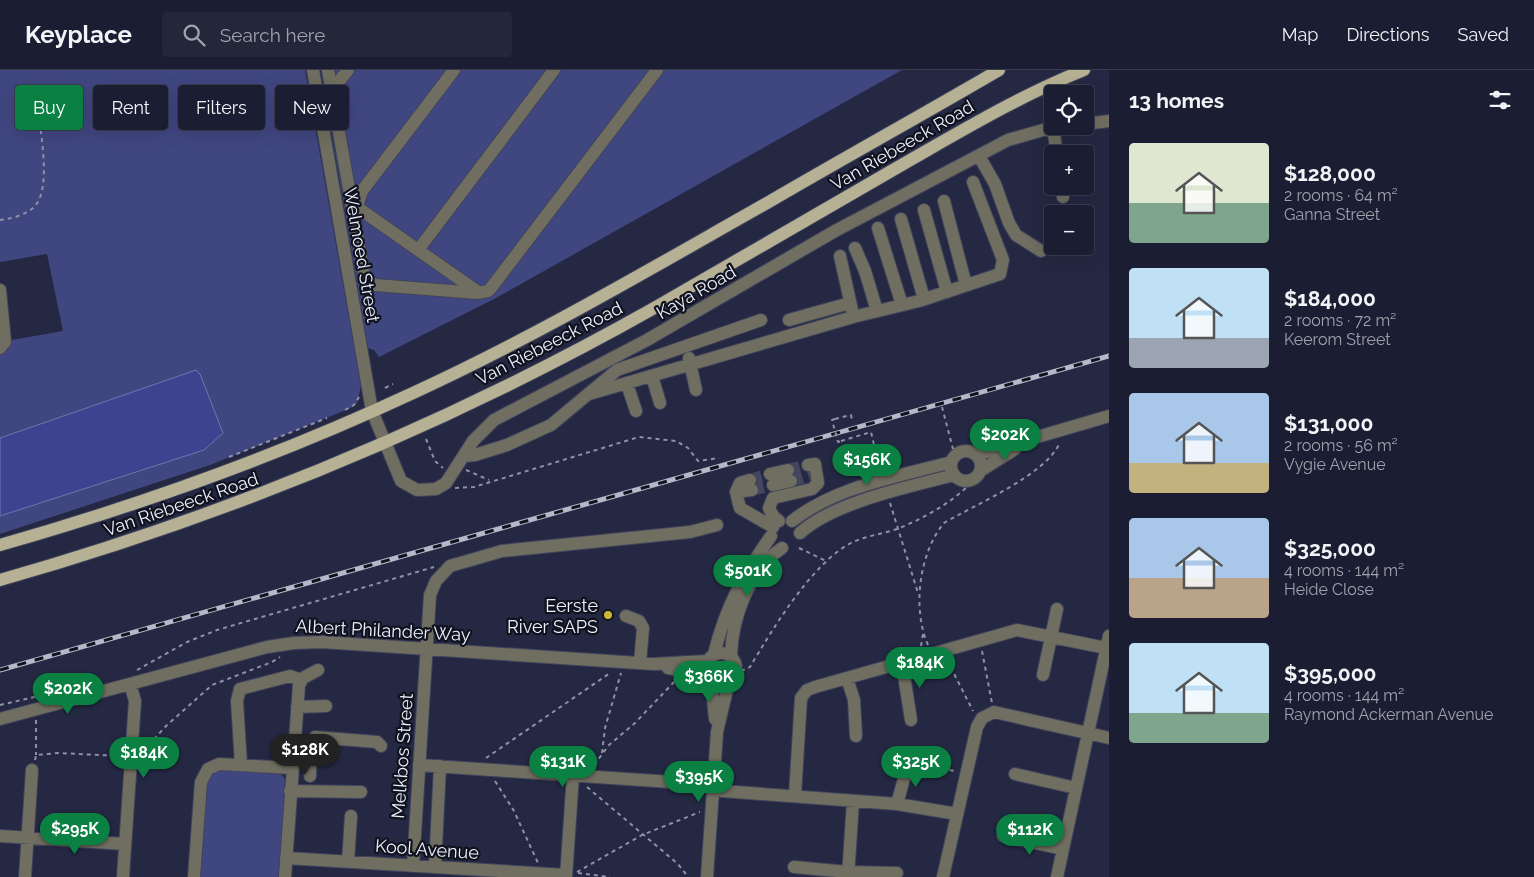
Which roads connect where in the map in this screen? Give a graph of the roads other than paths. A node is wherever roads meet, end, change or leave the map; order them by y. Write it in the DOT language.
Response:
graph roads {
  1 [pos="313,70"];
  2 [pos="328,70"];
  3 [pos="348,70"];
  4 [pos="454,70"];
  5 [pos="554,70"];
  6 [pos="657,70"];
  7 [pos="999,70"];
  8 [pos="1084,70"];
  9 [pos="331,85"];
  10 [pos="336,85"];
  11 [pos="1109,121"];
  12 [pos="1094,123"];
  13 [pos="340,130"];
  14 [pos="1044,130"];
  15 [pos="978,156"];
  16 [pos="973,182"];
  17 [pos="944,201"];
  18 [pos="354,205"];
  19 [pos="924,210"];
  20 [pos="901,219"];
  21 [pos="878,228"];
  22 [pos="855,248"];
  23 [pos="418,250"];
  24 [pos="1041,252"];
  25 [pos="840,256"];
  26 [pos="966,285"];
  27 [pos="0,290"];
  28 [pos="947,292"];
  29 [pos="479,293"];
  30 [pos="924,299"];
  31 [pos="850,303"];
  32 [pos="902,305"];
  33 [pos="877,311"];
  34 [pos="853,317"];
  35 [pos="760,320"];
  36 [pos="789,320"];
  37 [pos="688,347"];
  38 [pos="0,348"];
  39 [pos="690,365"];
  40 [pos="652,376"];
  41 [pos="628,384"];
  42 [pos="696,390"];
  43 [pos="589,394"];
  44 [pos="660,403"];
  45 [pos="372,411"];
  46 [pos="636,411"];
  47 [pos="1109,416"];
  48 [pos="1028,441"];
  49 [pos="384,444"];
  50 [pos="976,454"];
  51 [pos="464,456"];
  52 [pos="951,462"];
  53 [pos="812,471"];
  54 [pos="980,471"];
  55 [pos="789,475"];
  56 [pos="954,475"];
  57 [pos="772,480"];
  58 [pos="751,485"];
  59 [pos="717,525"];
  60 [pos="779,526"];
  61 [pos="800,533"];
  62 [pos="0,545"];
  63 [pos="782,548"];
  64 [pos="0,580"];
  65 [pos="1057,608"];
  66 [pos="626,616"];
  67 [pos="1052,636"];
  68 [pos="1107,642"];
  69 [pos="426,649"];
  70 [pos="731,656"];
  71 [pos="710,658"];
  72 [pos="640,663"];
  73 [pos="902,663"];
  74 [pos="653,664"];
  75 [pos="318,670"];
  76 [pos="1043,675"];
  77 [pos="709,678"];
  78 [pos="847,678"];
  79 [pos="301,680"];
  80 [pos="729,681"];
  81 [pos="130,684"];
  82 [pos="326,706"];
  83 [pos="297,707"];
  84 [pos="0,719"];
  85 [pos="911,720"];
  86 [pos="718,732"];
  87 [pos="1088,733"];
  88 [pos="856,736"];
  89 [pos="1109,738"];
  90 [pos="294,742"];
  91 [pos="311,743"];
  92 [pos="381,746"];
  93 [pos="419,764"];
  94 [pos="908,764"];
  95 [pos="241,765"];
  96 [pos="440,766"];
  97 [pos="292,768"];
  98 [pos="32,770"];
  99 [pos="1015,774"];
  100 [pos="580,775"];
  101 [pos="310,776"];
  102 [pos="713,788"];
  103 [pos="1076,788"];
  104 [pos="290,790"];
  105 [pos="361,792"];
  106 [pos="795,795"];
  107 [pos="853,802"];
  108 [pos="897,804"];
  109 [pos="957,814"];
  110 [pos="351,816"];
  111 [pos="0,836"];
  112 [pos="1003,836"];
  113 [pos="27,837"];
  114 [pos="126,844"];
  115 [pos="1063,849"];
  116 [pos="286,858"];
  117 [pos="348,862"];
  118 [pos="413,866"];
  119 [pos="434,867"];
  120 [pos="794,868"];
  121 [pos="897,873"];
  122 [pos="848,875"];
  123 [pos="566,876"];
  124 [pos="25,877"];
  125 [pos="123,877"];
  126 [pos="194,877"];
  127 [pos="284,877"];
  128 [pos="707,877"];
  129 [pos="943,877"];
  130 [pos="1057,877"];
  1 -- 45 [label="street, Welmoed Street"];
  2 -- 9 [label="street"];
  3 -- 10 [label="street"];
  4 -- 18 [label="street"];
  5 -- 23 [label="street"];
  6 -- 29 [label="street"];
  7 -- 45 [label="main road, Van Riebeeck Road"];
  8 -- 49 [label="main road, Van Riebeeck Road"];
  11 -- 12 [label="street"];
  13 -- 18 [label="street"];
  14 -- 15 [label="street, Kaya Road"];
  15 -- 24 [label="street"];
  15 -- 51 [label="street, Kaya Road"];
  16 -- 26 [label="street"];
  17 -- 26 [label="street"];
  18 -- 23 [label="street"];
  18 -- 29 [label="street"];
  19 -- 28 [label="street"];
  20 -- 30 [label="street"];
  21 -- 32 [label="street"];
  22 -- 33 [label="street"];
  23 -- 29 [label="street"];
  25 -- 31 [label="street"];
  26 -- 28 [label="street"];
  27 -- 38 [label="street"];
  28 -- 30 [label="street"];
  30 -- 32 [label="street"];
  31 -- 34 [label="street"];
  31 -- 36 [label="street"];
  32 -- 33 [label="street"];
  33 -- 34 [label="street"];
  34 -- 39 [label="street"];
  35 -- 37 [label="street"];
  37 -- 39 [label="street"];
  37 -- 43 [label="street"];
  39 -- 40 [label="street"];
  39 -- 42 [label="street"];
  40 -- 41 [label="street"];
  40 -- 44 [label="street"];
  41 -- 43 [label="street"];
  41 -- 46 [label="street"];
  43 -- 51 [label="street"];
  45 -- 49 [label="street, Welmoed Street"];
  45 -- 62 [label="main road, Van Riebeeck Road"];
  47 -- 48 [label="street"];
  48 -- 50 [label="street"];
  48 -- 54 [label="street"];
  49 -- 51 [label="street, Kaya Road"];
  49 -- 64 [label="main road, Van Riebeeck Road"];
  50 -- 52 [label="street"];
  50 -- 54 [label="street"];
  52 -- 56 [label="street"];
  52 -- 60 [label="street"];
  53 -- 60 [label="street"];
  54 -- 56 [label="street"];
  55 -- 57 [label="street"];
  56 -- 61 [label="street"];
  58 -- 60 [label="street"];
  59 -- 69 [label="street, Melkbos Street"];
  60 -- 61 [label="street"];
  60 -- 63 [label="street"];
  60 -- 71 [label="street"];
  61 -- 63 [label="street"];
  63 -- 70 [label="street"];
  65 -- 67 [label="street"];
  66 -- 72 [label="street"];
  67 -- 68 [label="street"];
  67 -- 73 [label="street"];
  67 -- 76 [label="street"];
  68 -- 87 [label="street"];
  69 -- 72 [label="street, Albert Philander Way"];
  69 -- 81 [label="street, Albert Philander Way"];
  69 -- 93 [label="street, Melkbos Street"];
  70 -- 71 [label="street"];
  70 -- 80 [label="street"];
  71 -- 74 [label="street, Albert Philander Way"];
  71 -- 77 [label="street"];
  72 -- 74 [label="street, Albert Philander Way"];
  73 -- 78 [label="street"];
  73 -- 85 [label="street"];
  74 -- 77 [label="street, Albert Philander Way"];
  75 -- 79 [label="street"];
  77 -- 80 [label="street"];
  77 -- 86 [label="street"];
  78 -- 88 [label="street"];
  78 -- 106 [label="street"];
  79 -- 83 [label="street"];
  79 -- 95 [label="street"];
  80 -- 86 [label="street"];
  81 -- 84 [label="street, Albert Philander Way"];
  81 -- 114 [label="street"];
  82 -- 83 [label="street"];
  83 -- 90 [label="street"];
  86 -- 102 [label="street"];
  87 -- 89 [label="street"];
  87 -- 103 [label="street"];
  87 -- 109 [label="street"];
  90 -- 91 [label="street"];
  90 -- 97 [label="street"];
  91 -- 92 [label="street"];
  91 -- 101 [label="street"];
  93 -- 96 [label="street"];
  93 -- 118 [label="street, Melkbos Street"];
  94 -- 108 [label="street"];
  95 -- 97 [label="street"];
  95 -- 126 [label="street"];
  96 -- 100 [label="street"];
  96 -- 119 [label="street"];
  97 -- 104 [label="street"];
  98 -- 113 [label="street"];
  99 -- 103 [label="street"];
  100 -- 102 [label="street"];
  100 -- 123 [label="street"];
  102 -- 106 [label="street"];
  102 -- 128 [label="street"];
  103 -- 115 [label="street"];
  104 -- 105 [label="street"];
  104 -- 116 [label="street"];
  106 -- 107 [label="street"];
  107 -- 108 [label="street"];
  107 -- 122 [label="street"];
  108 -- 109 [label="street"];
  109 -- 129 [label="street"];
  110 -- 117 [label="street"];
  111 -- 113 [label="street"];
  112 -- 115 [label="street"];
  113 -- 114 [label="street"];
  113 -- 124 [label="street"];
  114 -- 125 [label="street"];
  115 -- 130 [label="street"];
  116 -- 117 [label="street, Kool Avenue"];
  116 -- 127 [label="street"];
  117 -- 118 [label="street, Kool Avenue"];
  118 -- 119 [label="street, Kool Avenue"];
  119 -- 123 [label="street, Kool Avenue"];
  120 -- 122 [label="street"];
  121 -- 122 [label="street"];
}
